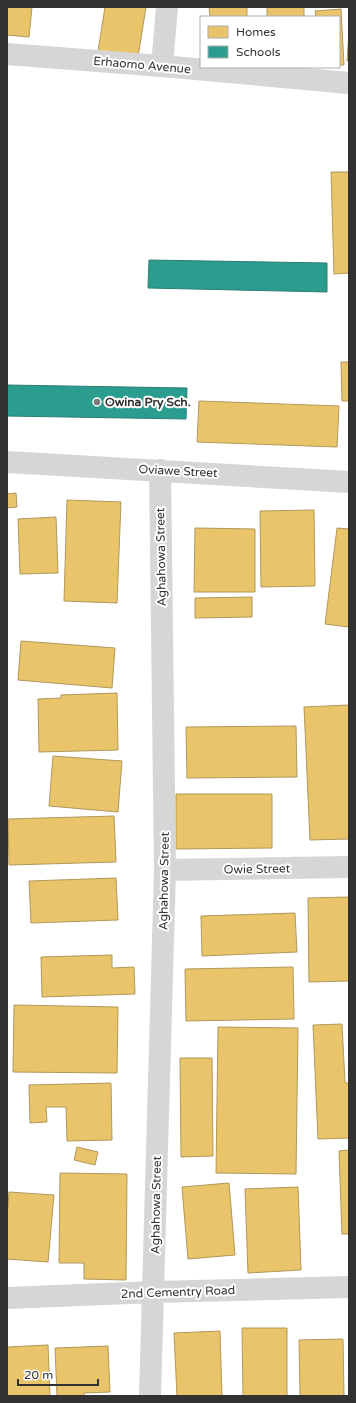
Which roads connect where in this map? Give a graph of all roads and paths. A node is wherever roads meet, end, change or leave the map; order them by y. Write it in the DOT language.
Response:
graph roads {
  1 [pos="167,7"];
  2 [pos="7,54"];
  3 [pos="162,66"];
  4 [pos="349,83"];
  5 [pos="7,462"];
  6 [pos="160,470"];
  7 [pos="349,482"];
  8 [pos="349,867"];
  9 [pos="165,870"];
  10 [pos="349,1287"];
  11 [pos="154,1292"];
  12 [pos="7,1298"];
  13 [pos="150,1396"];
  1 -- 3 [label="street"];
  2 -- 3 [label="street, Erhaomo Avenue"];
  3 -- 4 [label="street, Erhaomo Avenue"];
  5 -- 6 [label="street, Oviawe Street"];
  6 -- 7 [label="street, Oviawe Street"];
  6 -- 9 [label="street, Aghahowa Street"];
  8 -- 9 [label="street, Owie Street"];
  9 -- 11 [label="street, Aghahowa Street"];
  10 -- 11 [label="street, 2nd Cementry Road"];
  11 -- 12 [label="street, 2nd Cementry Road"];
  11 -- 13 [label="street, Aghahowa Street"];
}
